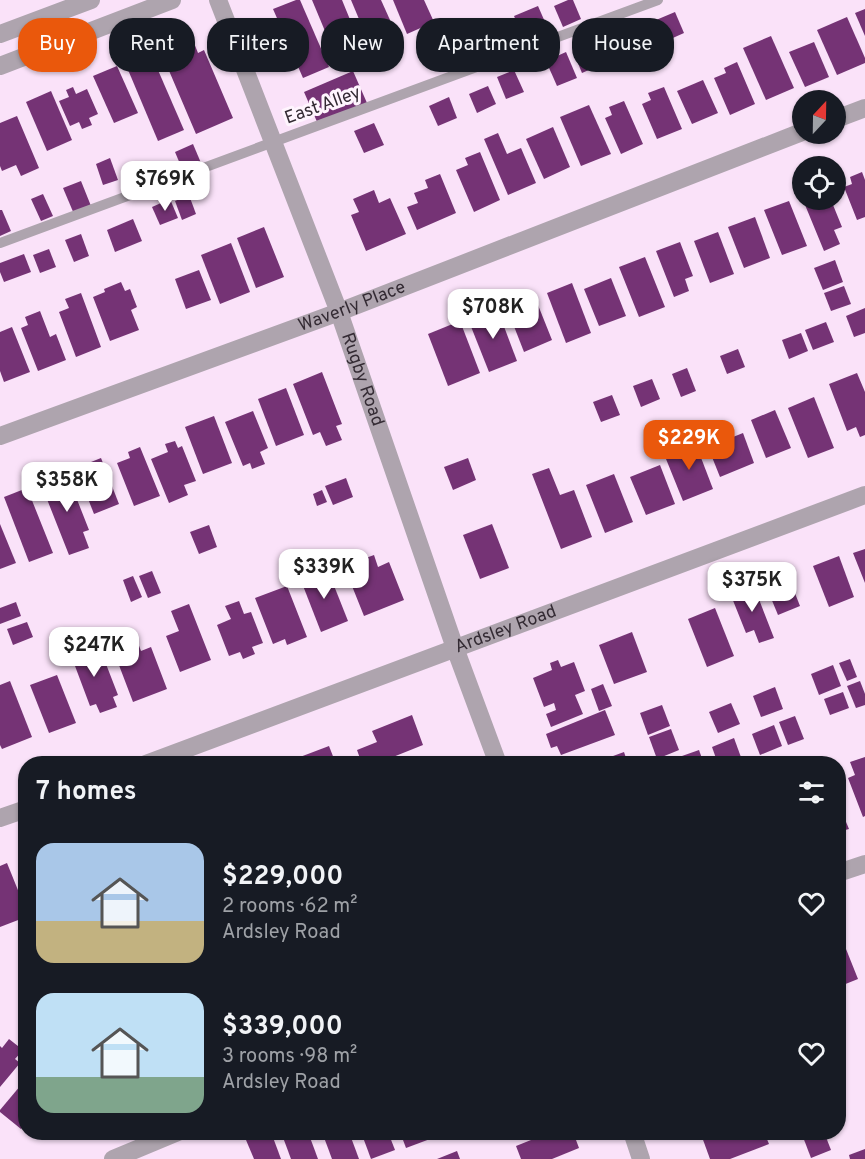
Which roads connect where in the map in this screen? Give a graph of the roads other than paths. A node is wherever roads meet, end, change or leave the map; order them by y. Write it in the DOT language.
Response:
graph roads {
  1 [pos="91,0"];
  2 [pos="172,0"];
  3 [pos="218,0"];
  4 [pos="658,0"];
  5 [pos="0,34"];
  6 [pos="0,66"];
  7 [pos="865,108"];
  8 [pos="846,115"];
  9 [pos="792,136"];
  10 [pos="272,143"];
  11 [pos="0,243"];
  12 [pos="339,312"];
  13 [pos="0,436"];
  14 [pos="865,495"];
  15 [pos="455,648"];
  16 [pos="167,756"];
  17 [pos="495,756"];
  18 [pos="18,812"];
  19 [pos="0,818"];
  20 [pos="865,864"];
  21 [pos="846,870"];
  22 [pos="159,1140"];
  23 [pos="635,1140"];
  24 [pos="113,1159"];
  25 [pos="641,1159"];
  1 -- 5 [label="street"];
  2 -- 6 [label="street"];
  3 -- 10 [label="street, Rugby Road"];
  4 -- 10 [label="lane, East Alley"];
  7 -- 8 [label="street"];
  9 -- 12 [label="street, Waverly Place"];
  10 -- 11 [label="lane, East Alley"];
  10 -- 12 [label="street, Rugby Road"];
  12 -- 13 [label="street, Waverly Place"];
  12 -- 15 [label="street, Rugby Road"];
  14 -- 15 [label="street, Ardsley Road"];
  15 -- 16 [label="street, Ardsley Road"];
  15 -- 17 [label="street, Rugby Road"];
  18 -- 19 [label="street"];
  20 -- 21 [label="street"];
  22 -- 24 [label="street"];
  23 -- 25 [label="street"];
}
